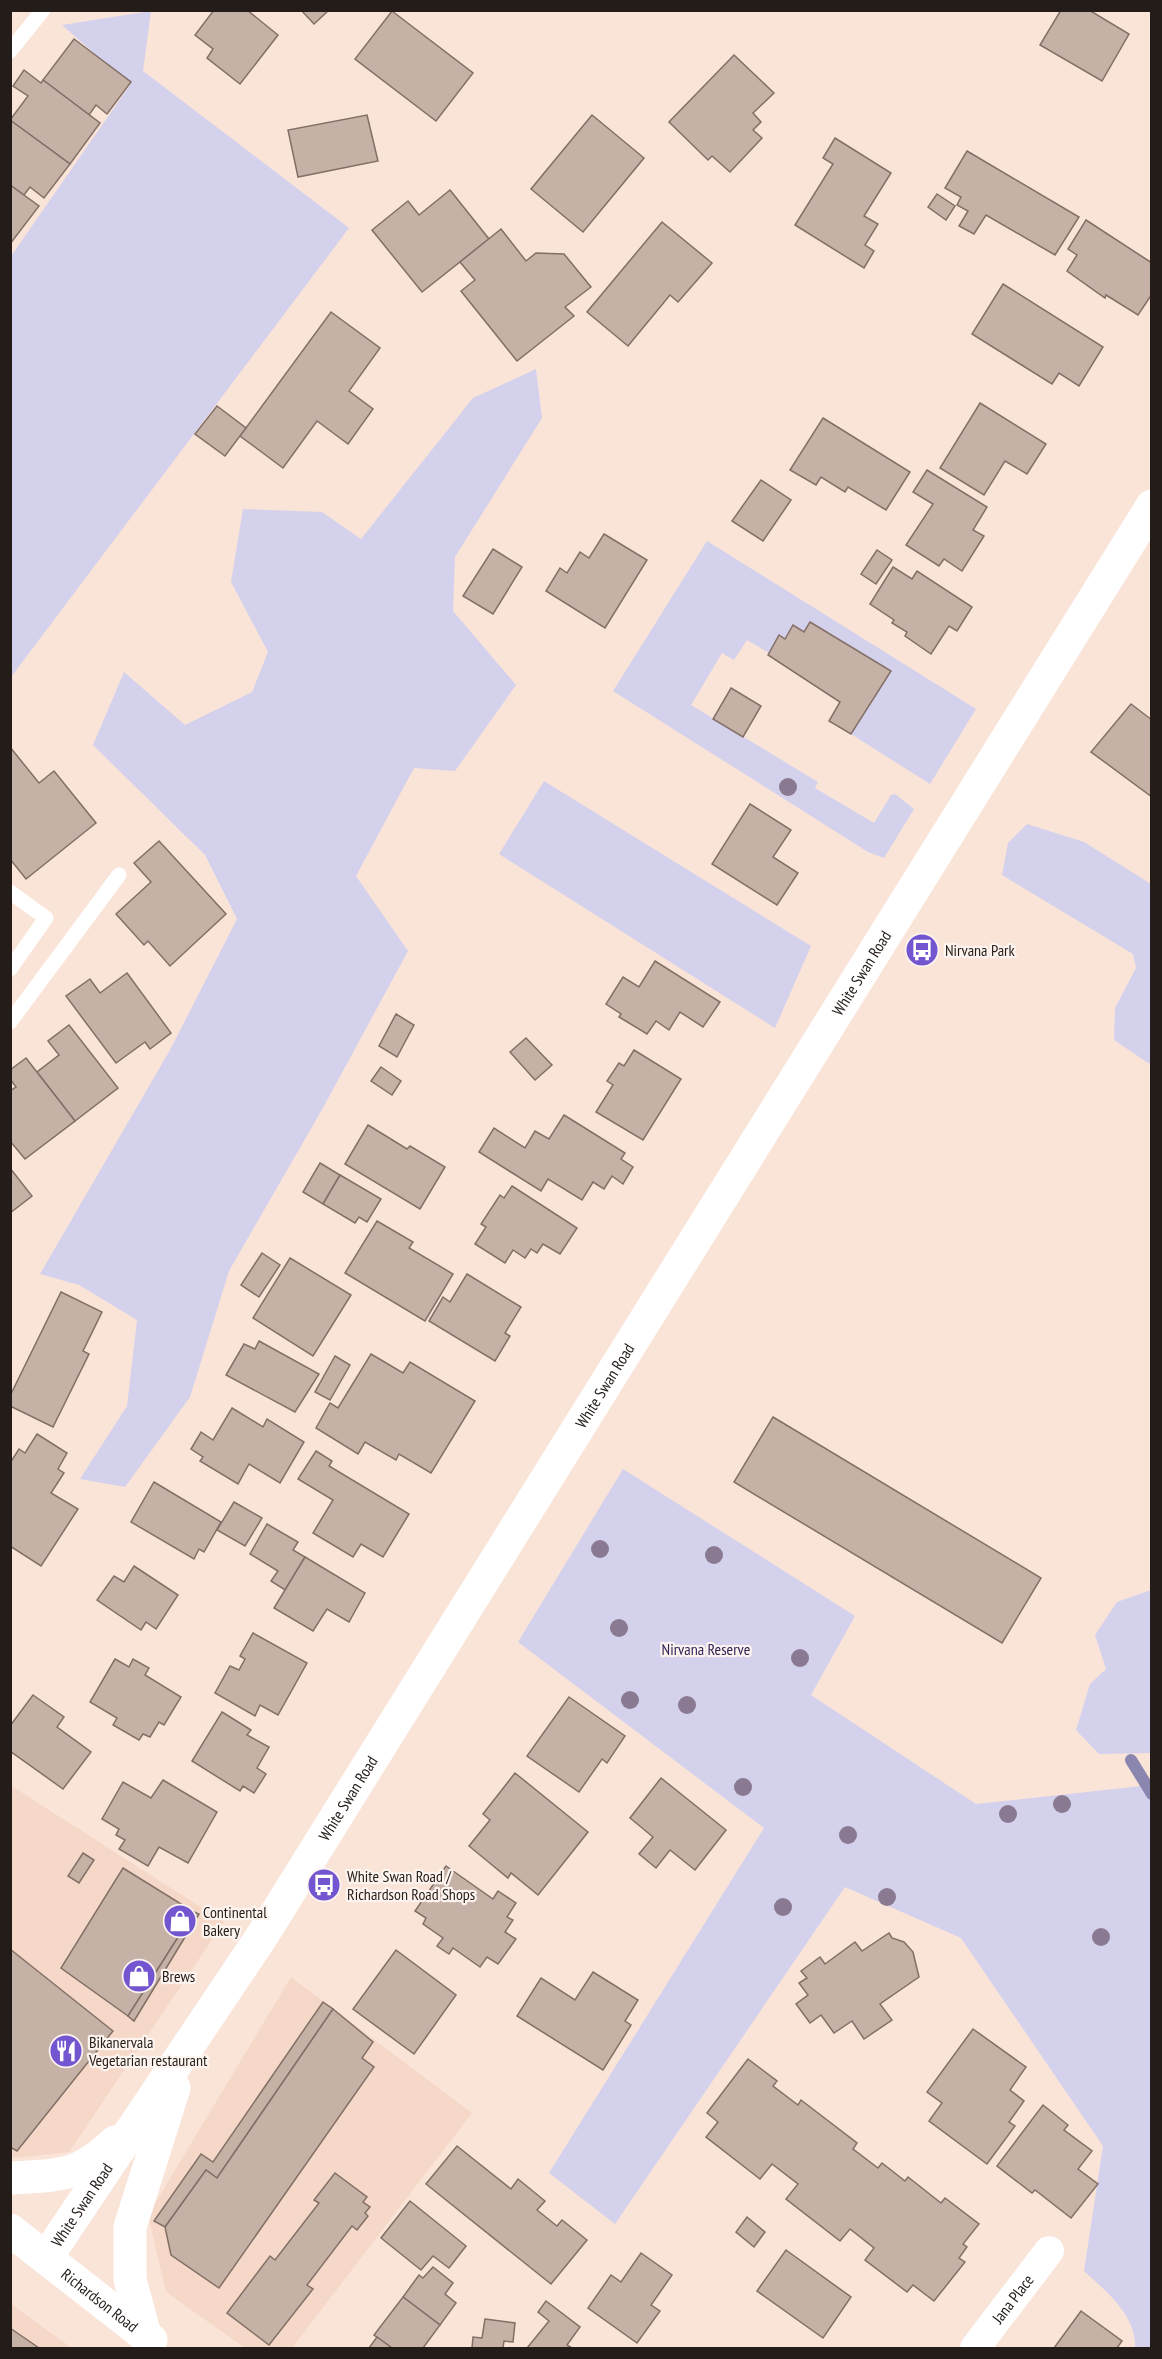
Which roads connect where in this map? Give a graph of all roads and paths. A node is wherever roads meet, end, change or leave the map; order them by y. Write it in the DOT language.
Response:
graph roads {
  1 [pos="43,10"];
  2 [pos="10,51"];
  3 [pos="1152,506"];
  4 [pos="119,875"];
  5 [pos="10,892"];
  6 [pos="10,969"];
  7 [pos="10,1022"];
  8 [pos="186,2052"];
  9 [pos="140,2118"];
  10 [pos="10,2178"];
  11 [pos="10,2230"];
  12 [pos="1049,2251"];
  13 [pos="46,2258"];
  14 [pos="154,2342"];
  15 [pos="975,2349"];
  1 -- 2 [label="lane"];
  3 -- 8 [label="main road, White Swan Road"];
  4 -- 7 [label="lane"];
  5 -- 6 [label="lane"];
  8 -- 9 [label="main road, White Swan Road"];
  8 -- 14 [label="main road"];
  9 -- 10 [label="main road"];
  9 -- 13 [label="main road, White Swan Road"];
  11 -- 13 [label="main road, Richardson Road"];
  12 -- 15 [label="street, Jana Place"];
  13 -- 14 [label="main road, Richardson Road"];
}
